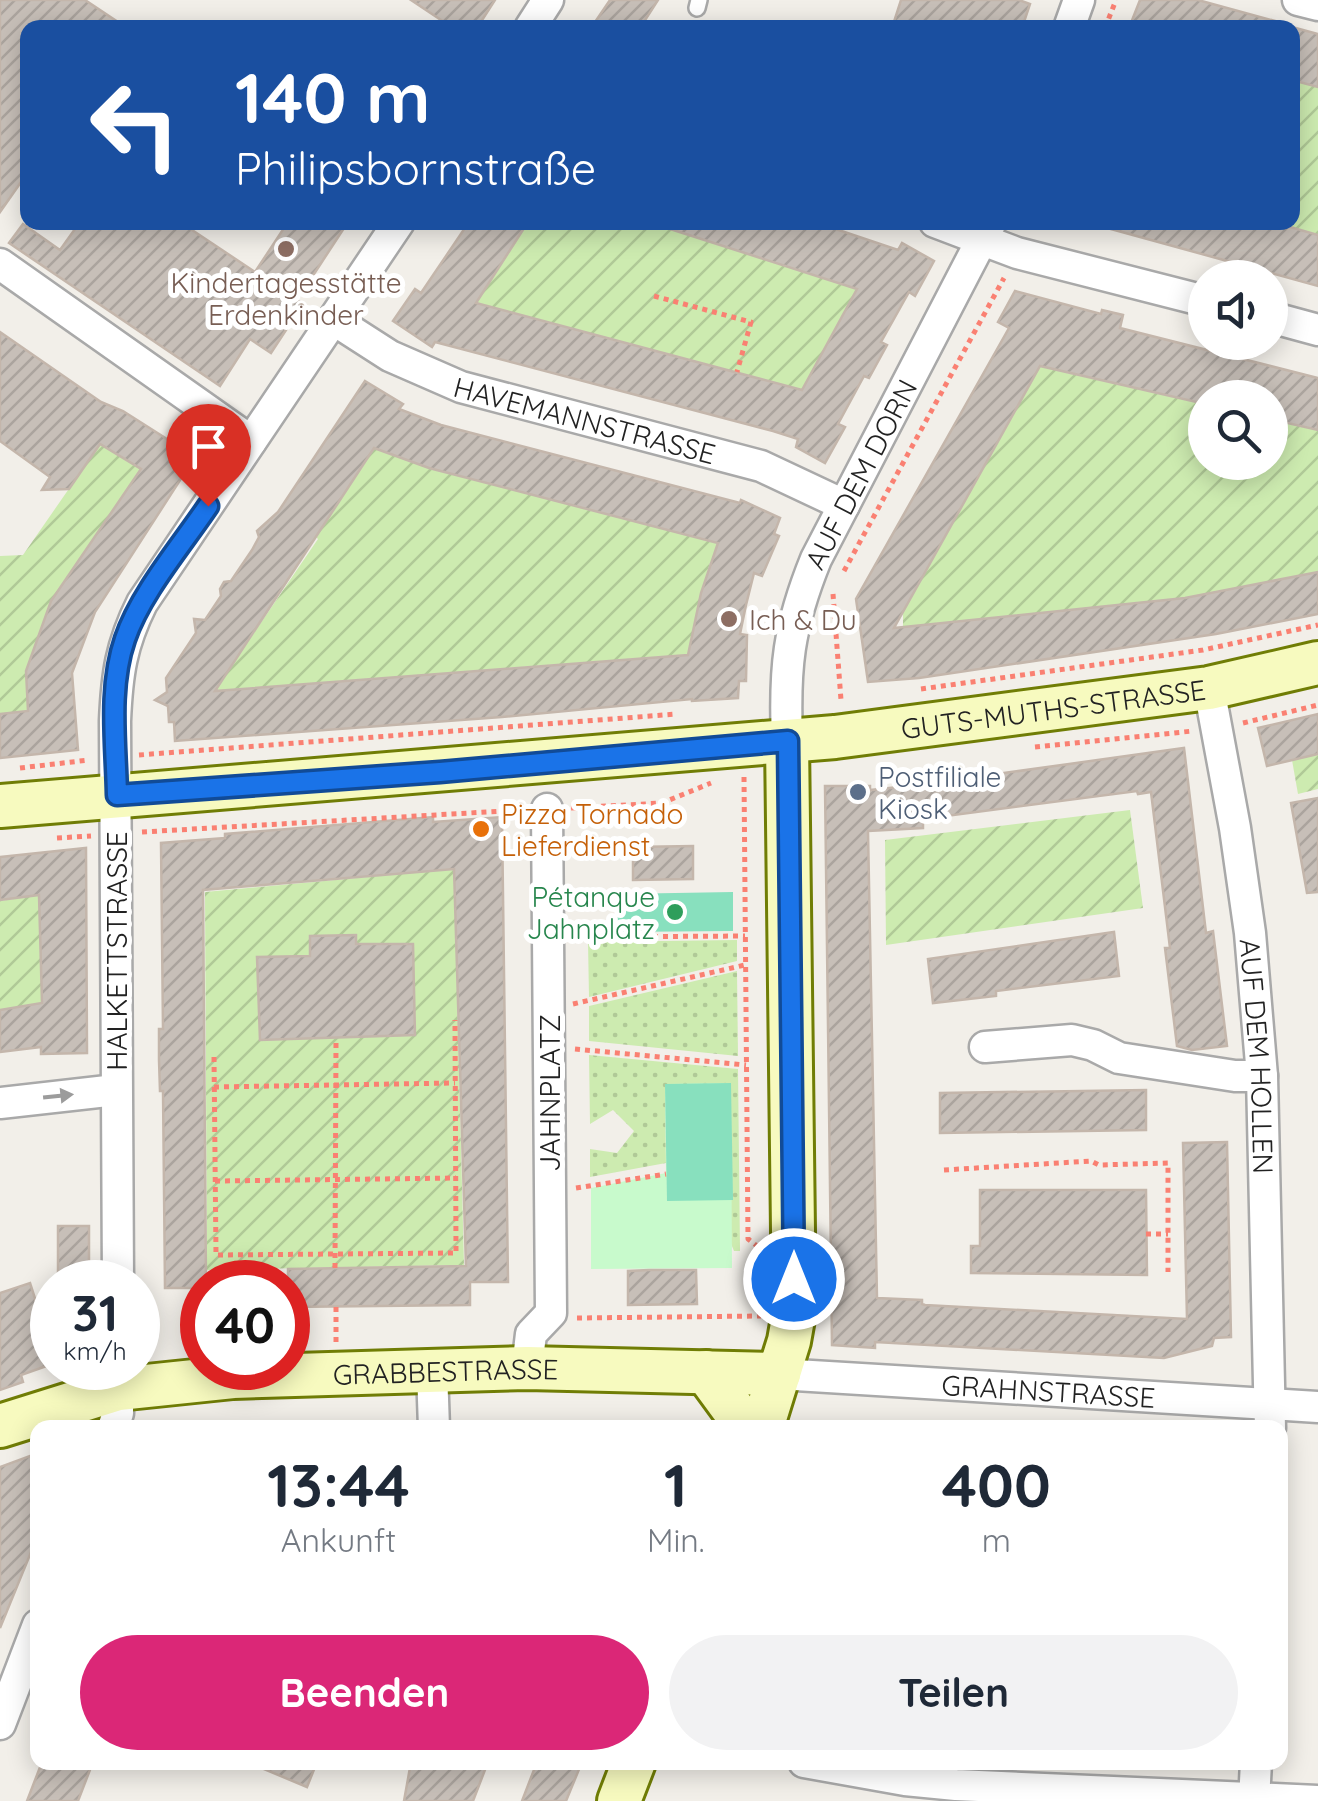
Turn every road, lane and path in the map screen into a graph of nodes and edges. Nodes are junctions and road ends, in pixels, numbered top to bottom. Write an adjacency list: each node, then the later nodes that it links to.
1 (1298, 0): 2 (street)
2 (1318, 5)
3 (394, 230): 9 (street, HALKETTSTRASSE)
4 (988, 231): 5 (street); 14 (street, AUF DEM DORN)
5 (1018, 252): 8 (street); 15 (path)
6 (0, 264): 13 (street)
7 (654, 296): 12 (path)
8 (1188, 297)
9 (334, 320): 13 (street, HALKETTSTRASSE); 14 (street, HAVEMANNSTRASSE)
10 (1288, 322): 11 (street)
11 (1318, 330)
12 (737, 372)
13 (251, 441): 26 (street, HALKETTSTRASSE)
14 (844, 505): 23 (street, AUF DEM DORN)
15 (840, 577)
16 (832, 591): 21 (path)
17 (1318, 625): 20 (path)
18 (1318, 664): 19 (street, GUTS-MUTHS-STRASSE)
19 (1209, 688): 23 (street, GUTS-MUTHS-STRASSE); 40 (street, AUF DEM HOLLEN)
20 (918, 690)
21 (851, 699)
22 (682, 713): 26 (path)
23 (788, 757): 25 (street, GUTS-MUTHS-STRASSE); 25 (path); 64 (street)
24 (19, 768): 26 (path)
25 (736, 769): 26 (street, GUTS-MUTHS-STRASSE); 28 (path); 30 (path)
26 (117, 795): 27 (street, GUTS-MUTHS-STRASSE); 28 (path); 29 (path); 44 (street, HALKETTSTRASSE)
27 (0, 806)
28 (547, 809): 31 (street, JAHNPLATZ)
29 (39, 839)
30 (745, 936): 31 (path); 32 (path)
31 (548, 937): 33 (street, JAHNPLATZ)
32 (745, 964): 33 (path); 39 (path)
33 (548, 1010): 36 (street, JAHNPLATZ)
34 (454, 1020): 41 (path)
35 (336, 1042): 42 (path)
36 (549, 1046): 39 (path); 51 (street, JAHNPLATZ)
37 (985, 1047): 40 (street)
38 (214, 1057): 43 (path)
39 (746, 1065): 54 (path)
40 (1262, 1076): 67 (street, AUF DEM HOLLEN)
41 (455, 1082): 42 (path); 48 (path)
42 (336, 1085): 43 (path); 49 (path)
43 (214, 1087): 50 (path)
44 (116, 1090): 45 (street, one-way to 44); 56 (street, HALKETTSTRASSE)
45 (0, 1103)
46 (944, 1170): 53 (path)
47 (666, 1174): 51 (path)
48 (456, 1178): 49 (path); 55 (path)
49 (336, 1180): 50 (path); 55 (path)
50 (215, 1182): 55 (path)
51 (550, 1188): 59 (street, JAHNPLATZ)
52 (1146, 1234): 53 (path)
53 (1168, 1234): 58 (path)
54 (757, 1246)
55 (335, 1254): 57 (path)
56 (118, 1260)
57 (336, 1268)
58 (1168, 1272)
59 (551, 1312): 60 (path); 61 (street, JAHNPLATZ)
60 (757, 1316)
61 (526, 1368): 62 (street, GRABBESTRASSE); 63 (street, GRABBESTRASSE)
62 (432, 1370): 65 (street, GRABBESTRASSE); 68 (street)
63 (706, 1372): 64 (street, GRABBESTRASSE); 69 (street)
64 (779, 1374): 67 (street, GRAHNSTRASSE); 70 (street)
65 (116, 1395): 71 (street, GRABBESTRASSE)
66 (1318, 1407): 67 (street, GRAHNSTRASSE)
67 (1271, 1416)
68 (434, 1420)
69 (741, 1420)
70 (765, 1420)
71 (0, 1426)
72 (30, 1646): 73 (street)
73 (0, 1724)
74 (631, 1770): 79 (street)
75 (849, 1770): 77 (street)
76 (1256, 1770): 77 (street)
77 (1254, 1800): 78 (street)
78 (1318, 1800)
79 (619, 1801)

